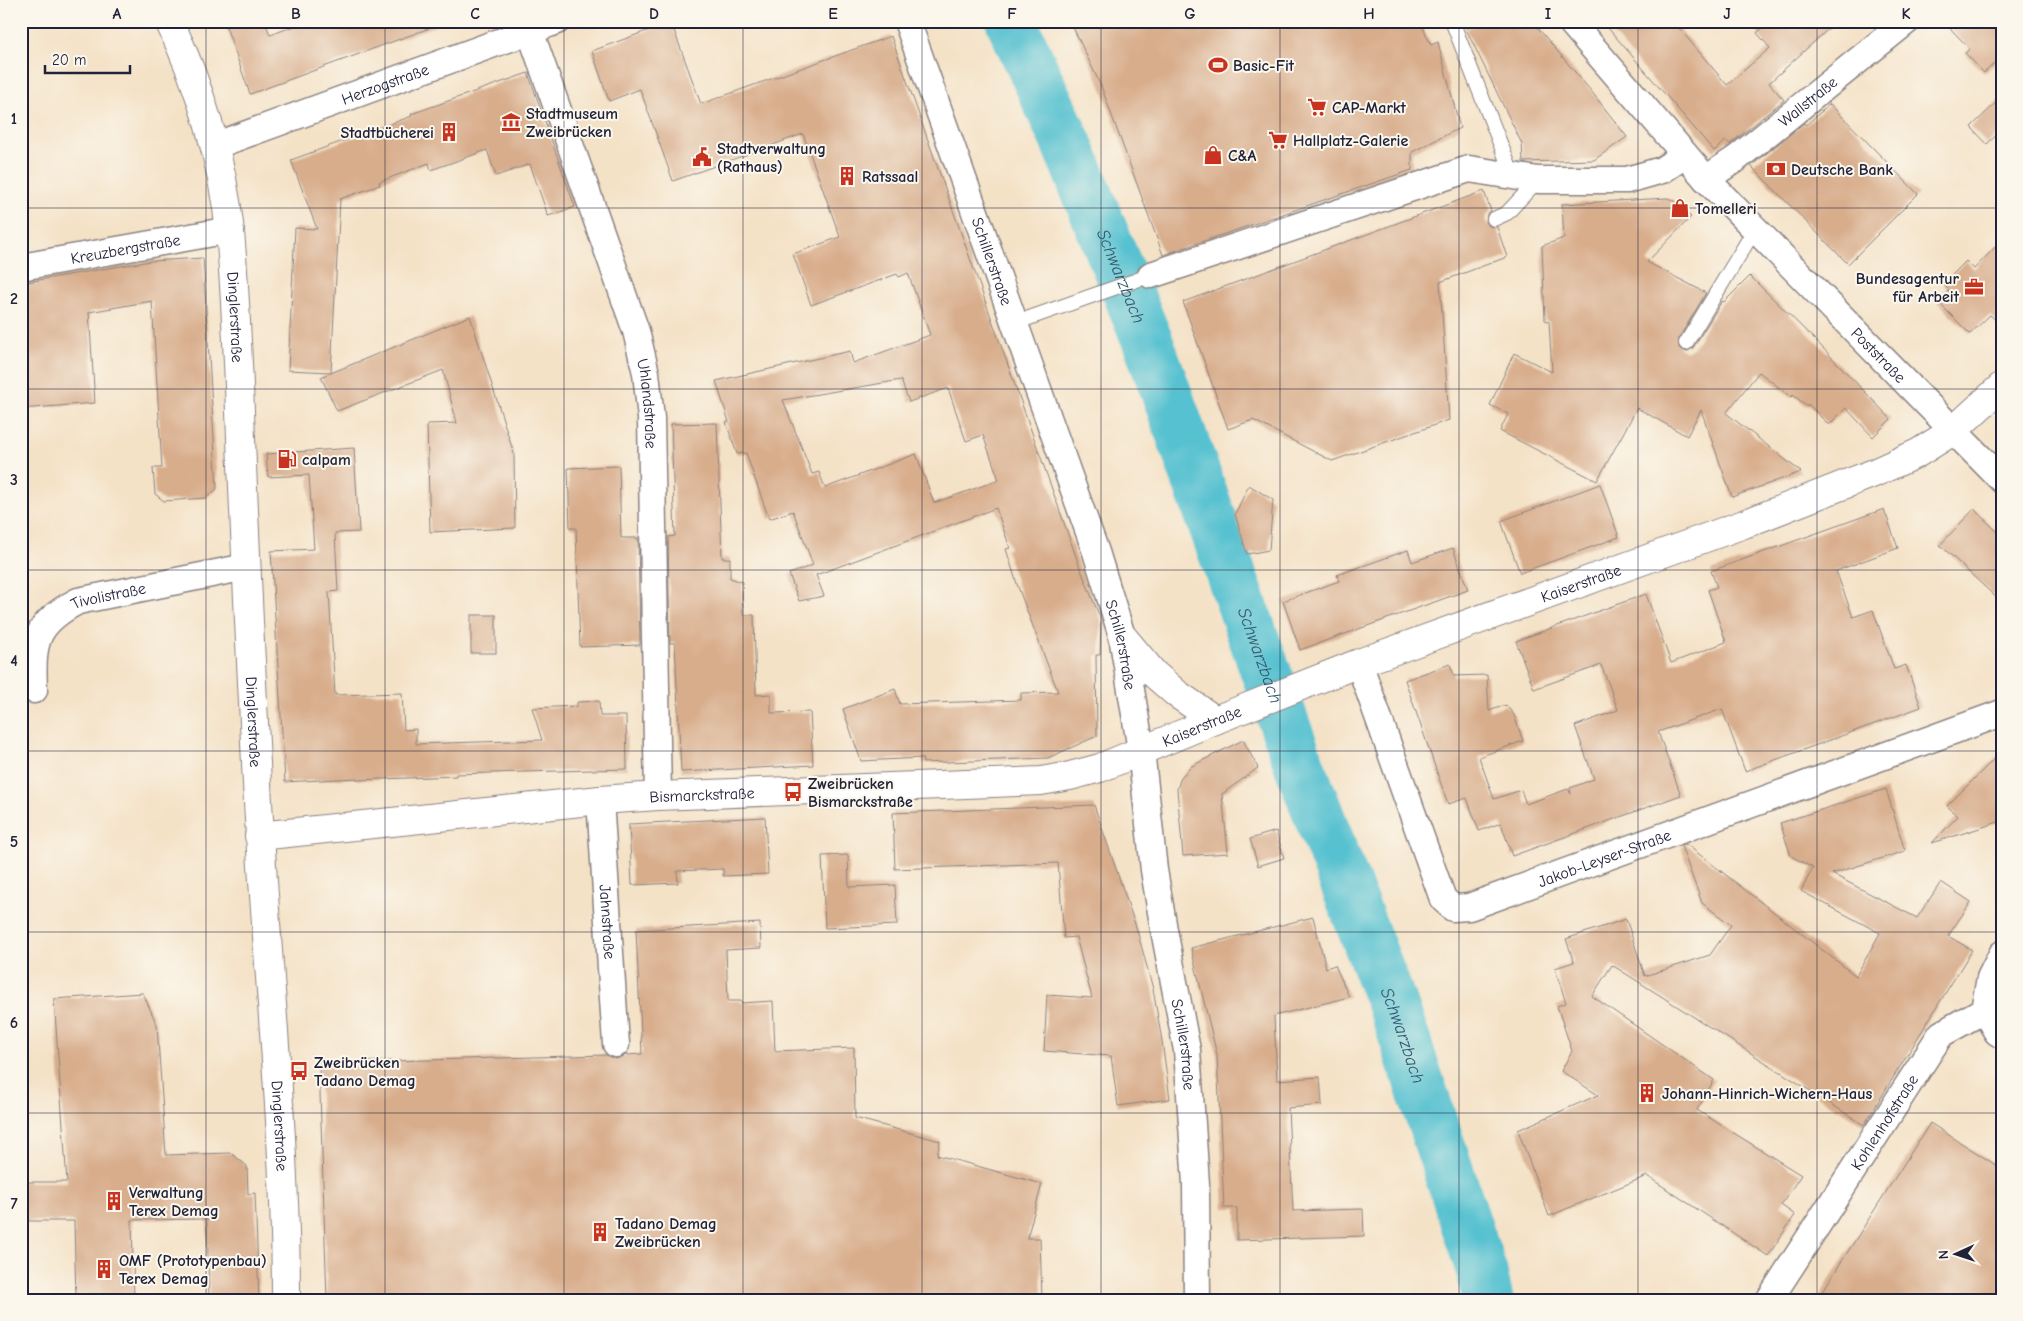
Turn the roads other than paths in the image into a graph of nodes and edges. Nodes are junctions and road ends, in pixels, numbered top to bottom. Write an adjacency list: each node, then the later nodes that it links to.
1 (169, 21): 8 (street, Dinglerstraße)
2 (558, 21): 7 (street, Herzogstraße)
3 (907, 21): 18 (street, Schillerstraße)
4 (1452, 21): 10 (lane)
5 (1570, 21): 9 (street, Poststraße)
6 (1907, 21): 11 (street, Wallstraße)
7 (530, 31): 8 (street, Herzogstraße); 30 (street, Uhlandstraße)
8 (214, 146): 15 (street, Dinglerstraße)
9 (1685, 155): 11 (street, Poststraße); 12 (street)
10 (1513, 176): 12 (street); 17 (street)
11 (1706, 179): 14 (street, Poststraße)
12 (1538, 180): 13 (lane)
13 (1494, 219)
14 (1755, 229): 19 (lane); 21 (street, Poststraße)
15 (230, 230): 16 (street, Kreuzbergstraße); 23 (street, Dinglerstraße)
16 (21, 267)
17 (1152, 275): 18 (lane)
18 (1015, 322): 24 (street, Schillerstraße)
19 (1686, 343)
20 (2002, 386): 21 (street, Kaiserstraße)
21 (1953, 431): 22 (street, Poststraße); 25 (street, Kaiserstraße)
22 (2002, 480)
23 (246, 568): 26 (street, Tivolistraße); 32 (street, Dinglerstraße)
24 (1122, 636): 28 (street); 29 (street, Schillerstraße)
25 (1359, 663): 27 (street, Jakob-Leyser-Straße); 28 (street, Kaiserstraße)
26 (34, 690)
27 (2002, 712)
28 (1219, 718): 29 (street, Kaiserstraße)
29 (1142, 750): 30 (street, Bismarckstraße); 38 (street, Schillerstraße)
30 (658, 796): 31 (street, Bismarckstraße)
31 (600, 800): 32 (street, Bismarckstraße); 36 (street, Jahnstraße)
32 (259, 836): 37 (street, Dinglerstraße)
33 (2002, 954): 34 (street)
34 (1984, 1010): 35 (street); 39 (street, Kohlenhofstraße)
35 (2002, 1035)
36 (616, 1044)
37 (286, 1300)
38 (1197, 1300)
39 (1769, 1300)

